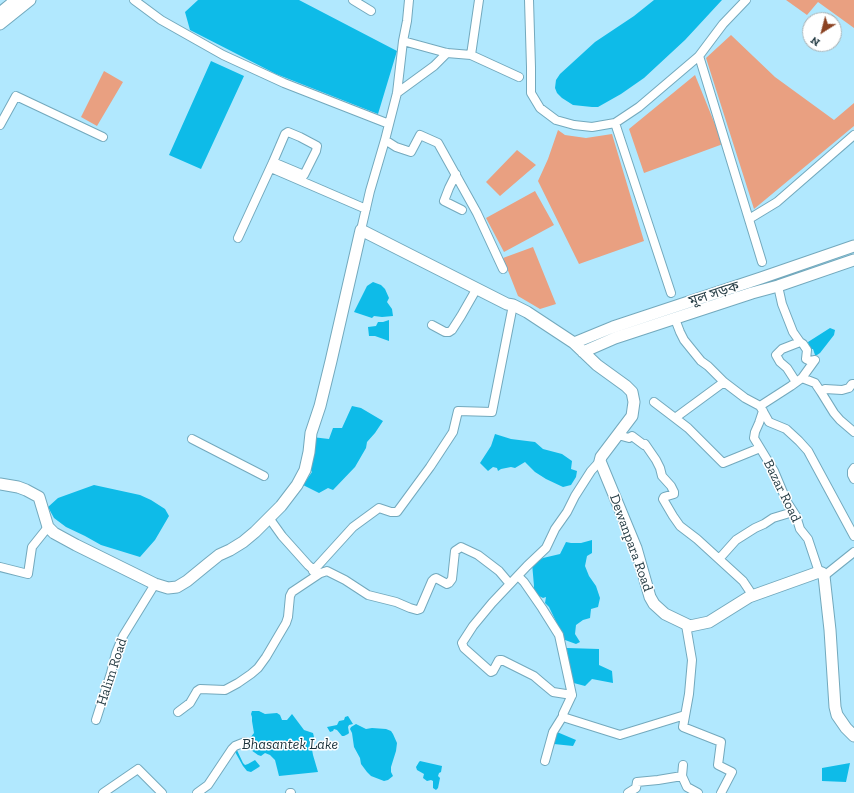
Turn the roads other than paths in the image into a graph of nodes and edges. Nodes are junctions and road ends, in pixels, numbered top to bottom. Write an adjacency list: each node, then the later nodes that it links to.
1 (16, 0): 10 (street)
2 (30, 0): 11 (street)
3 (134, 0): 19 (street)
4 (353, 0): 9 (street)
5 (408, 0): 12 (street)
6 (479, 0): 14 (street)
7 (528, 0): 18 (street)
8 (746, 0): 15 (street)
9 (371, 11)
10 (0, 13)
11 (0, 24)
12 (403, 41): 13 (street); 17 (street)
13 (447, 53): 14 (street); 17 (street)
14 (471, 55): 16 (street)
15 (698, 56): 18 (street); 28 (street)
16 (519, 77)
17 (397, 93): 19 (street)
18 (615, 123): 38 (street)
19 (389, 124): 23 (street)
20 (0, 125): 22 (street)
21 (854, 135): 28 (street)
22 (103, 136)
23 (385, 140): 25 (street); 26 (street)
24 (272, 165): 24 (street); 26 (street); 30 (street)
25 (456, 174): 27 (street); 34 (street)
26 (366, 209): 29 (street)
27 (462, 210)
28 (749, 219): 33 (street)
29 (361, 230): 37 (street); 63 (street)
30 (238, 238)
31 (854, 246): 35 (street, মূল সড়ক)
32 (854, 260): 36 (street, মূল সড়ক)
33 (762, 262)
34 (502, 268)
35 (748, 283): 39 (street); 44 (street, মূল সড়ক)
36 (778, 286): 39 (street, মূল সড়ক); 43 (street)
37 (477, 288): 40 (street); 42 (street)
38 (671, 293)
39 (752, 294): 41 (street, মূল সড়ক)
40 (513, 305): 44 (street); 69 (street)
41 (675, 319): 45 (street, মূল সড়ক); 47 (street)
42 (432, 325)
43 (800, 342): 46 (street); 46 (street)
44 (574, 343): 45 (street)
45 (583, 352): 54 (street)
46 (799, 380): 49 (street); 51 (street)
47 (724, 382): 51 (street); 52 (street)
48 (854, 384): 49 (street)
49 (821, 392): 53 (street)
50 (654, 402): 52 (street)
51 (762, 409): 56 (street, Bazar Road); 65 (street)
52 (675, 418): 56 (street)
53 (854, 432)
54 (618, 435): 57 (street); 67 (street)
55 (192, 439): 59 (street)
56 (760, 448): 62 (street, Bazar Road)
57 (600, 461): 71 (street); 75 (street, Dewanpara Road)
58 (854, 468): 60 (street)
59 (264, 476)
60 (854, 479)
61 (0, 484): 64 (street)
62 (793, 512): 67 (street); 70 (street, Bazar Road)
63 (268, 519): 69 (street); 72 (street)
64 (48, 527): 68 (street); 72 (street)
65 (854, 536)
66 (854, 552): 70 (street)
67 (719, 559): 74 (street)
68 (0, 567)
69 (316, 573): 73 (street); 77 (street)
70 (821, 574): 74 (street, Dewanpara Road); 81 (street)
71 (518, 576): 73 (street); 76 (street)
72 (155, 584): 80 (street, Halim Road)
73 (510, 584): 76 (street)
74 (753, 596): 75 (street, Dewanpara Road)
75 (686, 624): 78 (street)
76 (572, 694): 79 (street)
77 (178, 712)
78 (685, 715): 79 (street); 91 (street)
79 (563, 716): 83 (street)
80 (96, 720)
81 (854, 736)
82 (245, 742): 88 (street)
83 (545, 761)
84 (683, 765): 85 (street)
85 (682, 776): 89 (street); 90 (street)
86 (103, 793): 87 (street)
87 (162, 793)
88 (196, 793)
89 (628, 793)
90 (698, 793)
91 (721, 793)

